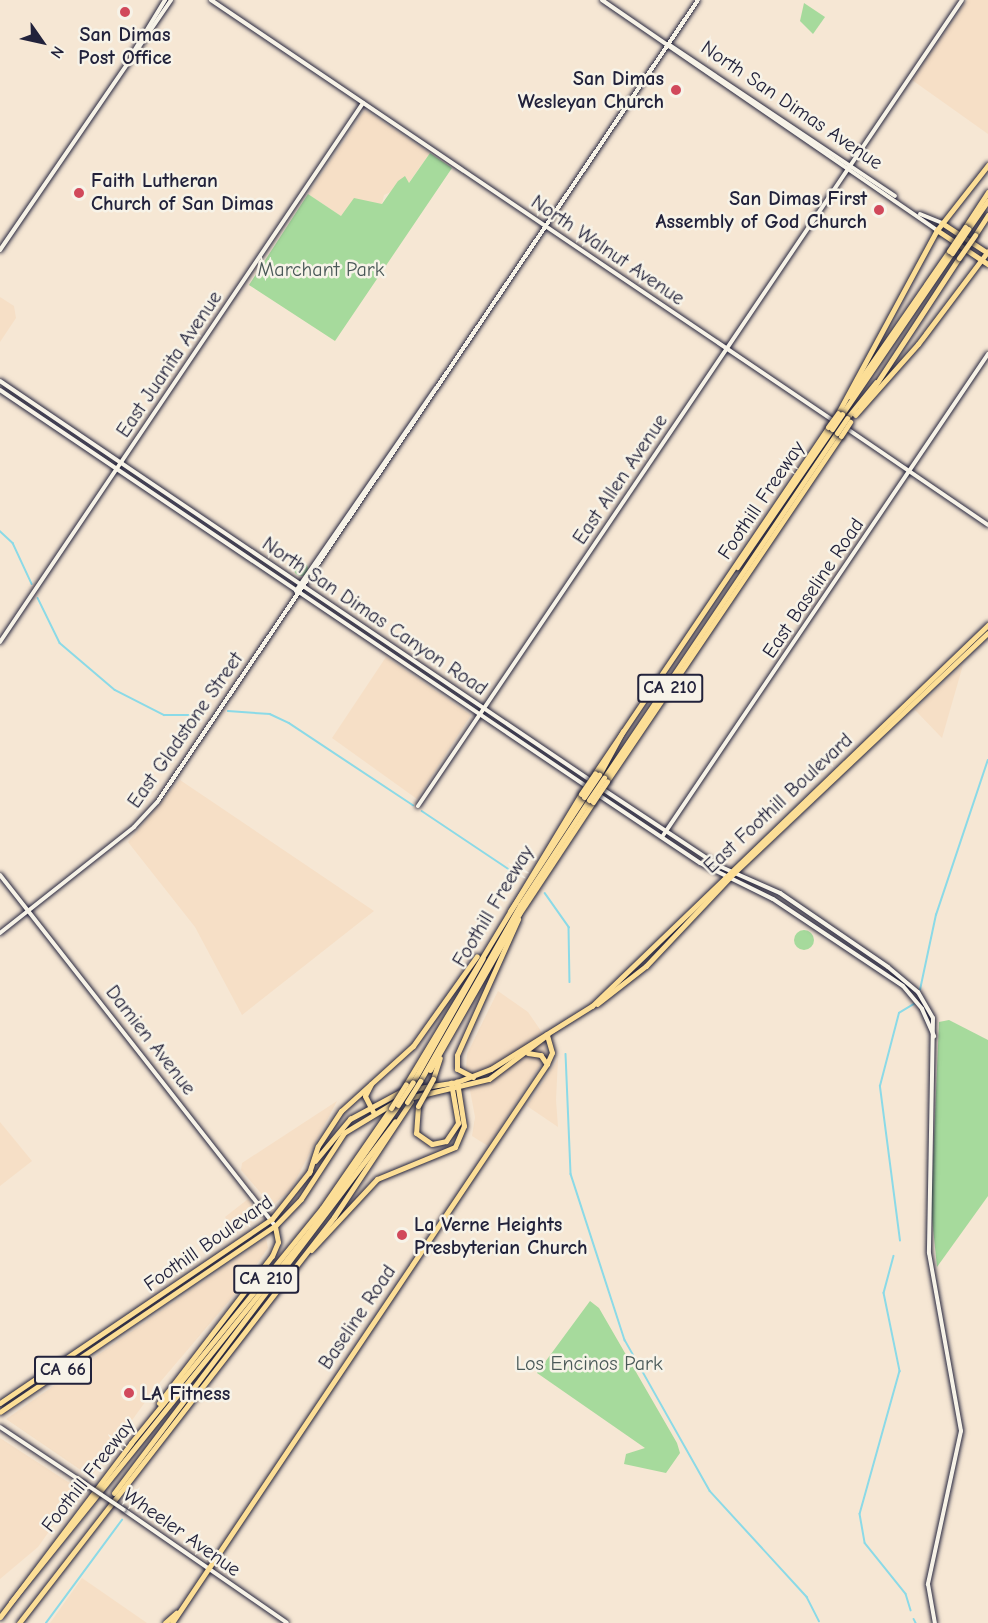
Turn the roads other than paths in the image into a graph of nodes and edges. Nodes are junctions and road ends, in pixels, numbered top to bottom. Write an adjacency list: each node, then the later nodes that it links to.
1 (165, 0): 8 (main road)
2 (171, 0): 8 (main road)
3 (211, 0): 9 (main road, North Walnut Avenue)
4 (602, 0): 7 (main road, North San Dimas Avenue)
5 (698, 0): 7 (main road)
6 (962, 0): 10 (main road, East Allen Avenue)
7 (668, 44): 10 (main road, North San Dimas Avenue); 12 (main road, North San Dimas Avenue); 20 (main road)
8 (130, 57): 23 (main road)
9 (363, 103): 20 (main road, North Walnut Avenue); 36 (main road, East Juanita Avenue)
10 (852, 163): 12 (main road, East Allen Avenue); 14 (main road, North San Dimas Avenue)
11 (988, 165): 19 (highway)
12 (848, 169): 14 (main road, North San Dimas Avenue); 27 (main road, East Allen Avenue)
13 (988, 192): 21 (highway, Foothill Freeway / CA 210)
14 (896, 197): 17 (main road, North San Dimas Avenue)
15 (988, 200): 21 (highway)
16 (988, 205): 18 (highway)
17 (920, 214): 19 (main road, North San Dimas Avenue); 22 (main road, North San Dimas Avenue)
18 (988, 215): 30 (highway, Foothill Freeway / CA 210, bridge)
19 (942, 223): 22 (highway); 24 (main road, North San Dimas Avenue)
20 (545, 226): 27 (main road, North Walnut Avenue); 31 (main road)
21 (967, 228): 34 (highway, Foothill Freeway / CA 210, bridge)
22 (937, 230): 25 (main road, North San Dimas Avenue); 34 (highway)
23 (0, 250)
24 (988, 252): 25 (highway)
25 (982, 260): 26 (main road, North San Dimas Avenue); 33 (highway)
26 (988, 264)
27 (725, 348): 38 (main road, North Walnut Avenue); 46 (main road, East Allen Avenue)
28 (988, 354): 38 (main road, East Baseline Road)
29 (0, 381): 36 (main road, North San Dimas Canyon Road)
30 (878, 381): 33 (highway, Foothill Freeway / CA 210); 34 (highway)
31 (436, 387): 40 (main road); 41 (main road)
32 (0, 390): 37 (main road, North San Dimas Canyon Road)
33 (855, 415): 34 (highway, Foothill Freeway / CA 210)
34 (844, 417): 35 (highway, Foothill Freeway / CA 210, bridge); 35 (highway, Foothill Freeway / CA 210, bridge)
35 (834, 432): 48 (highway, Foothill Freeway / CA 210); 48 (highway, Foothill Freeway / CA 210)
36 (121, 463): 37 (main road, East Juanita Avenue); 40 (main road, North San Dimas Canyon Road)
37 (117, 470): 42 (main road, North San Dimas Canyon Road); 45 (main road, East Juanita Avenue)
38 (909, 471): 39 (main road, North Walnut Avenue); 51 (main road, East Baseline Road)
39 (988, 525)
40 (300, 584): 41 (main road, North San Dimas Canyon Road); 42 (main road)
41 (305, 587): 42 (main road); 46 (main road, North San Dimas Canyon Road)
42 (299, 592): 47 (main road, North San Dimas Canyon Road); 60 (main road, East Gladstone Street)
43 (988, 625): 55 (main road, East Foothill Boulevard)
44 (988, 633): 56 (main road, East Foothill Boulevard)
45 (0, 642)
46 (484, 709): 47 (main road, East Allen Avenue); 51 (main road, North San Dimas Canyon Road)
47 (480, 714): 50 (main road, East Allen Avenue); 52 (main road, North San Dimas Canyon Road)
48 (601, 777): 49 (highway, Foothill Freeway / CA 210, bridge); 49 (highway, Foothill Freeway / CA 210, bridge)
49 (587, 798): 53 (highway, Foothill Freeway / CA 210); 54 (highway, Foothill Freeway / CA 210)
50 (418, 806)
51 (666, 832): 52 (main road, East Baseline Road); 55 (main road, North San Dimas Canyon Road)
52 (662, 837): 58 (main road, North San Dimas Canyon Road)
53 (546, 868): 61 (highway, Foothill Freeway / CA 210); 71 (highway)
54 (534, 869): 63 (highway, Foothill Freeway / CA 210); 88 (highway, bridge)
55 (728, 871): 56 (main road, North San Dimas Canyon Road); 58 (main road, East Foothill Boulevard)
56 (734, 873): 59 (main road, East Foothill Boulevard); 65 (main road, North San Dimas Canyon Road)
57 (0, 874): 60 (main road, Damien Avenue)
58 (724, 876): 59 (main road, North San Dimas Canyon Road); 64 (main road, East Foothill Boulevard)
59 (729, 878): 64 (main road, East Foothill Boulevard); 65 (main road, North San Dimas Canyon Road)
60 (29, 911): 62 (main road, East Gladstone Street); 79 (main road, Damien Avenue)
61 (519, 915): 67 (highway, Foothill Freeway / CA 210); 70 (highway)
62 (0, 933)
63 (483, 951): 72 (highway); 85 (highway, Foothill Freeway / CA 210, bridge)
64 (592, 1006): 66 (main road, East Foothill Boulevard)
65 (931, 1019): 95 (main road)
66 (547, 1035): 68 (main road, Foothill Boulevard); 69 (main road); 70 (main road, Foothill Boulevard)
67 (443, 1049): 71 (highway, Foothill Freeway / CA 210); 74 (highway, bridge)
68 (528, 1053): 69 (main road); 74 (main road, Foothill Boulevard)
69 (547, 1064): 87 (main road, Baseline Road)
70 (473, 1077): 73 (main road, Foothill Boulevard)
71 (422, 1080): 75 (highway, Foothill Freeway / CA 210, bridge)
72 (374, 1081): 76 (highway); 78 (highway)
73 (454, 1083): 74 (highway); 76 (main road, Foothill Boulevard / CA 66)
74 (455, 1090): 77 (main road, Foothill Boulevard / CA 66); 81 (highway)
75 (409, 1101): 81 (highway, Foothill Freeway / CA 210); 86 (highway)
76 (369, 1106): 77 (highway); 78 (main road, Foothill Boulevard / CA 66)
77 (373, 1112): 80 (main road, Foothill Boulevard / CA 66)
78 (309, 1173): 79 (main road, Foothill Boulevard / CA 66)
79 (272, 1219): 80 (main road, Damien Avenue); 82 (main road, Foothill Boulevard / CA 66)
80 (275, 1226): 83 (main road, Foothill Boulevard / CA 66); 85 (highway)
81 (305, 1255): 86 (highway, Foothill Freeway / CA 210)
82 (0, 1403)
83 (0, 1412)
84 (0, 1427): 87 (main road, Wheeler Avenue, bridge)
85 (131, 1443): 88 (highway, Foothill Freeway / CA 210)
86 (114, 1495): 91 (highway, Foothill Freeway / CA 210)
87 (207, 1567): 89 (main road, Baseline Road); 94 (main road, Wheeler Avenue)
88 (10, 1603): 90 (highway, Foothill Freeway / CA 210)
89 (176, 1613): 92 (main road, Baseline Road); 93 (main road, Baseline Road)
90 (0, 1617)
91 (19, 1623)
92 (165, 1623)
93 (172, 1623)
94 (287, 1623)
95 (935, 1623)

